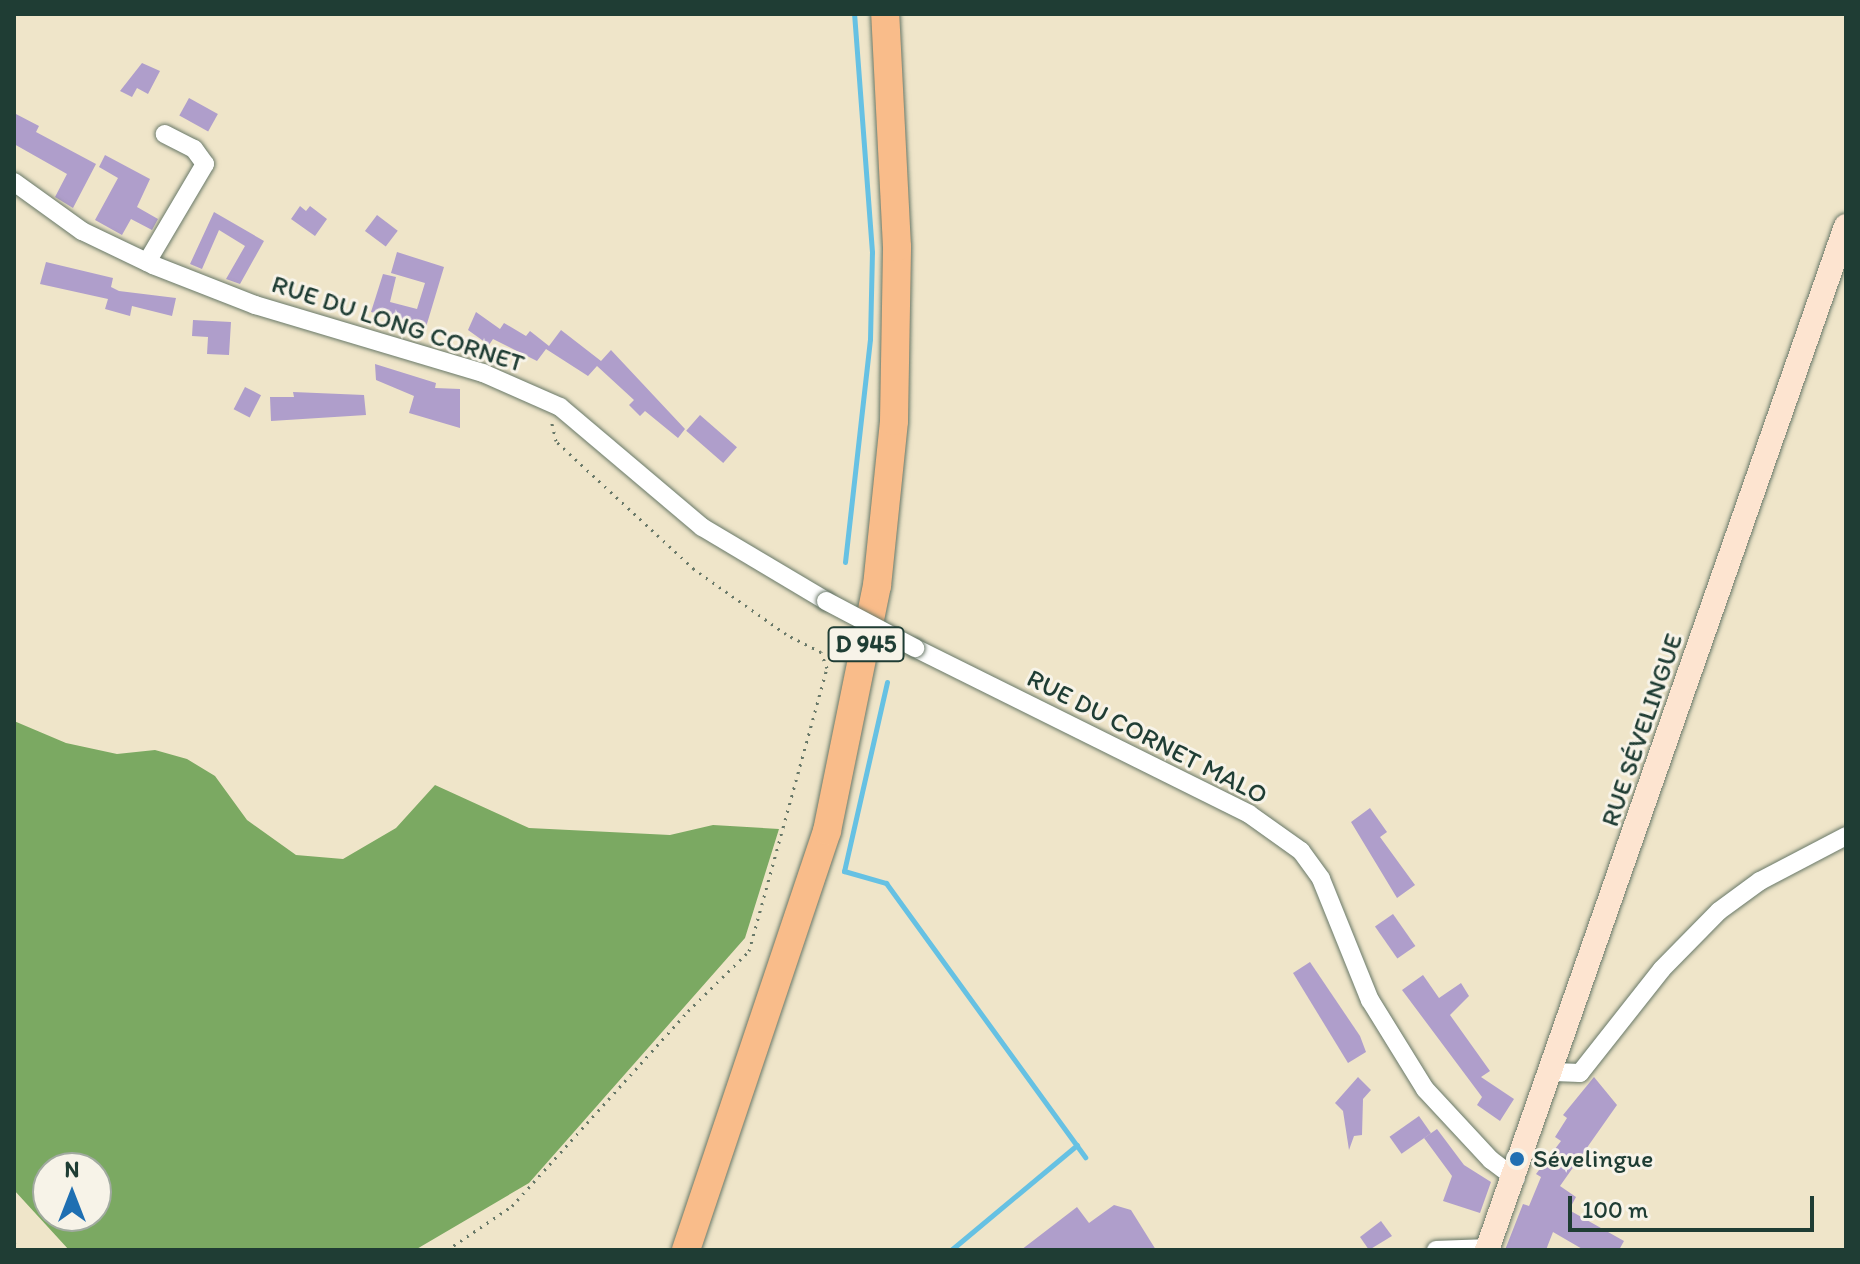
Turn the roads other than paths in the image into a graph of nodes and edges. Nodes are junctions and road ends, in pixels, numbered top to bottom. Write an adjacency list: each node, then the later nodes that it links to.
1 (885, 14): 11 (main road, D 945)
2 (165, 134): 5 (street)
3 (14, 182): 5 (street, RUE DU LONG CORNET)
4 (1846, 226): 8 (main road, RUE SÉVELINGUE)
5 (147, 262): 6 (street, RUE DU LONG CORNET)
6 (826, 601): 9 (street, RUE DU CORNET MALO, bridge)
7 (1846, 836): 8 (street)
8 (1554, 1072): 9 (main road, RUE SÉVELINGUE)
9 (1516, 1179): 10 (main road, RUE SÉVELINGUE)
10 (1488, 1249): 12 (street)
11 (686, 1250)
12 (1436, 1250)

